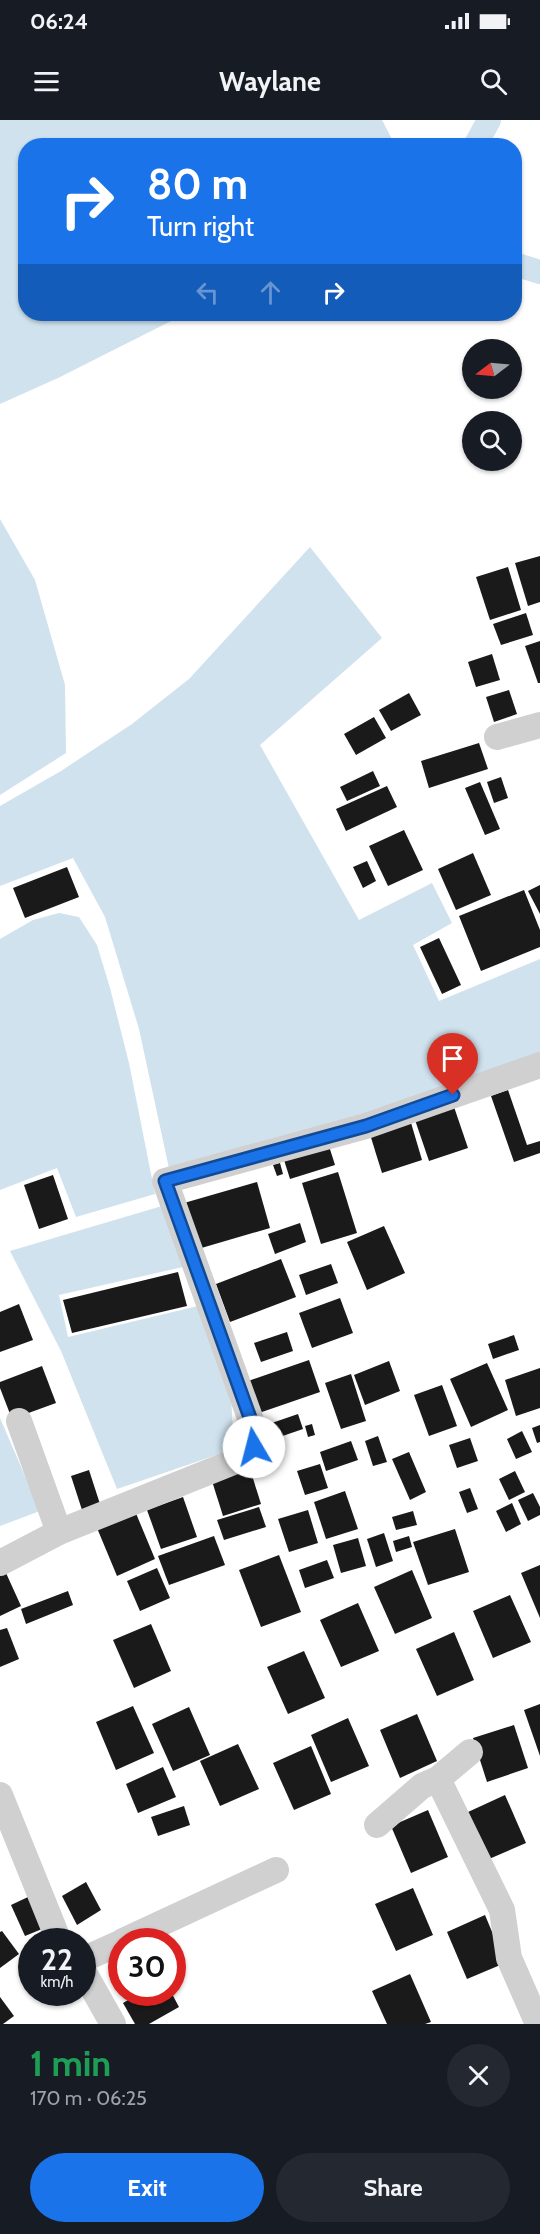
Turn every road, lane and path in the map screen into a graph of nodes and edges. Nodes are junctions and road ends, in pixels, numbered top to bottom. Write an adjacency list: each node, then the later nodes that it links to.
1 (540, 725): 2 (street)
2 (497, 737)
3 (540, 1065): 5 (street)
4 (19, 1421): 5 (street)
5 (59, 1532): 6 (street)
6 (0, 1563)
7 (470, 1752): 8 (street)
8 (438, 1779): 10 (street); 16 (street)
9 (0, 1795): 12 (street)
10 (377, 1825)
11 (276, 1870): 13 (street)
12 (54, 1928)
13 (150, 1928)
14 (96, 1994): 15 (street)
15 (113, 2024)
16 (538, 2024)

